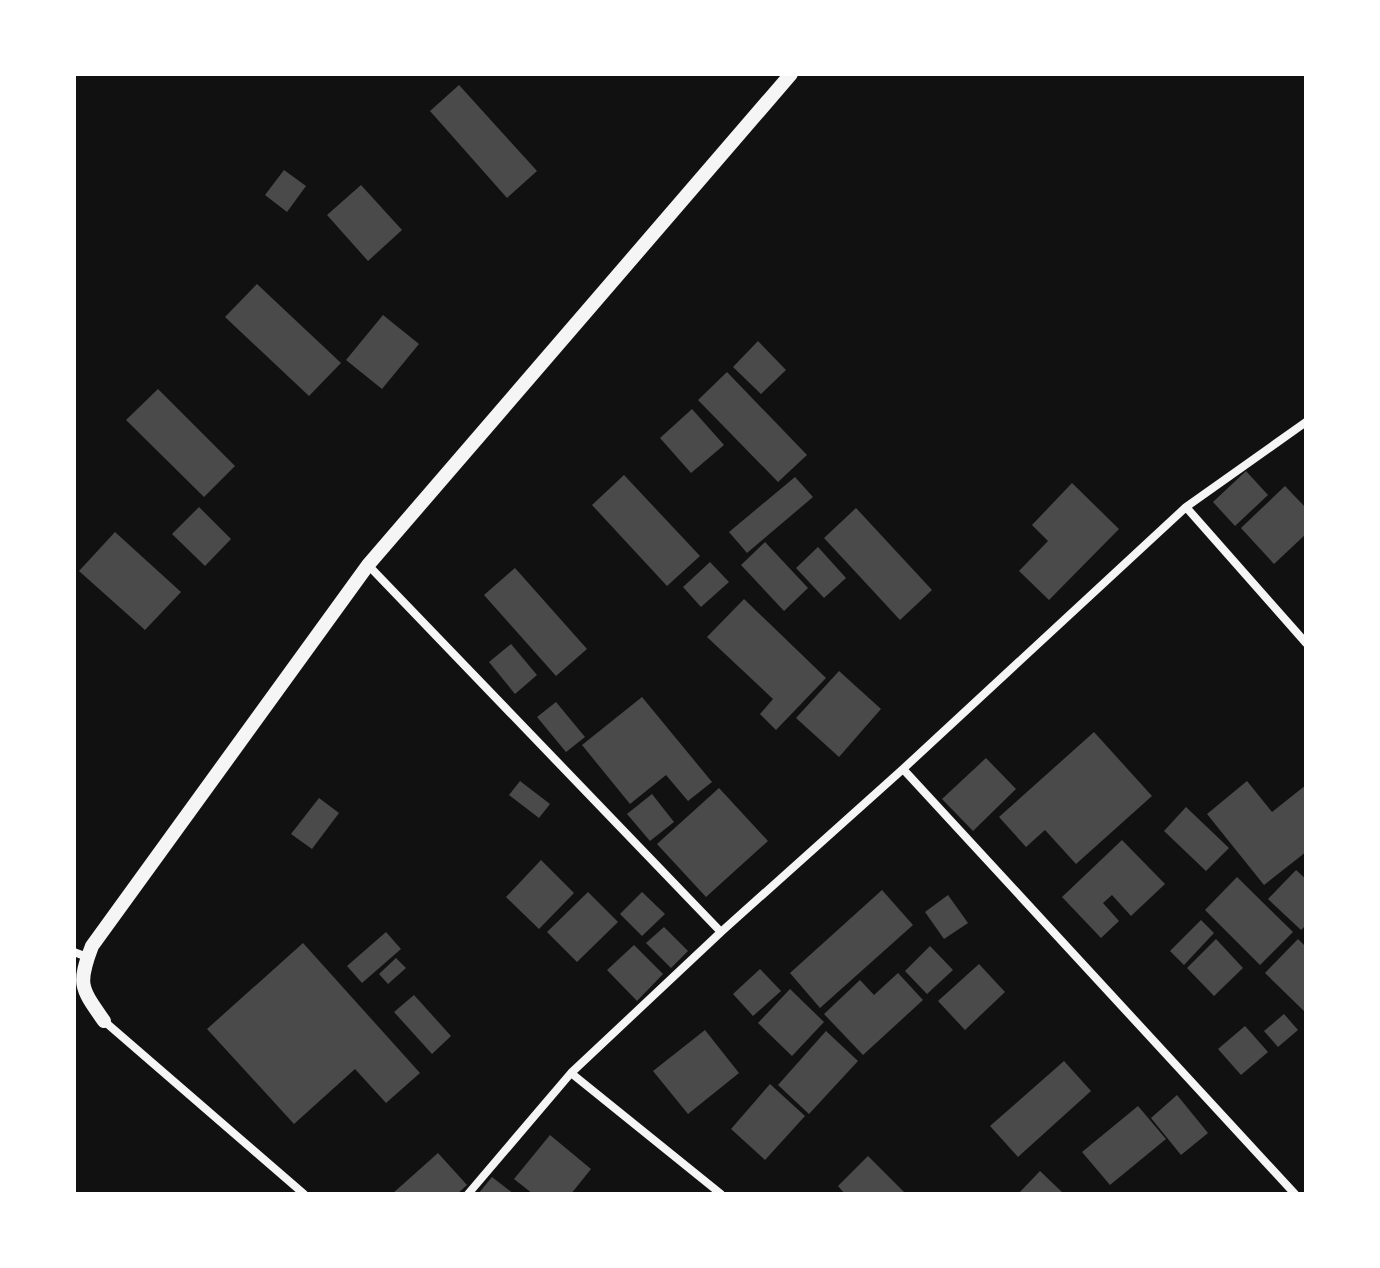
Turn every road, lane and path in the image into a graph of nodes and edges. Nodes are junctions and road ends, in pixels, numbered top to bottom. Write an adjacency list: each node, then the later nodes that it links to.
1 (791, 74): 4 (street)
2 (1306, 422): 3 (street)
3 (1186, 507): 5 (street); 6 (street)
4 (368, 565): 7 (street); 8 (street)
5 (1306, 643)
6 (903, 769): 7 (street); 14 (street)
7 (721, 932): 10 (street)
8 (80, 963): 9 (street)
9 (104, 1021): 11 (street)
10 (571, 1073): 12 (street); 13 (street)
11 (304, 1194)
12 (468, 1194)
13 (721, 1194)
14 (1295, 1194)

